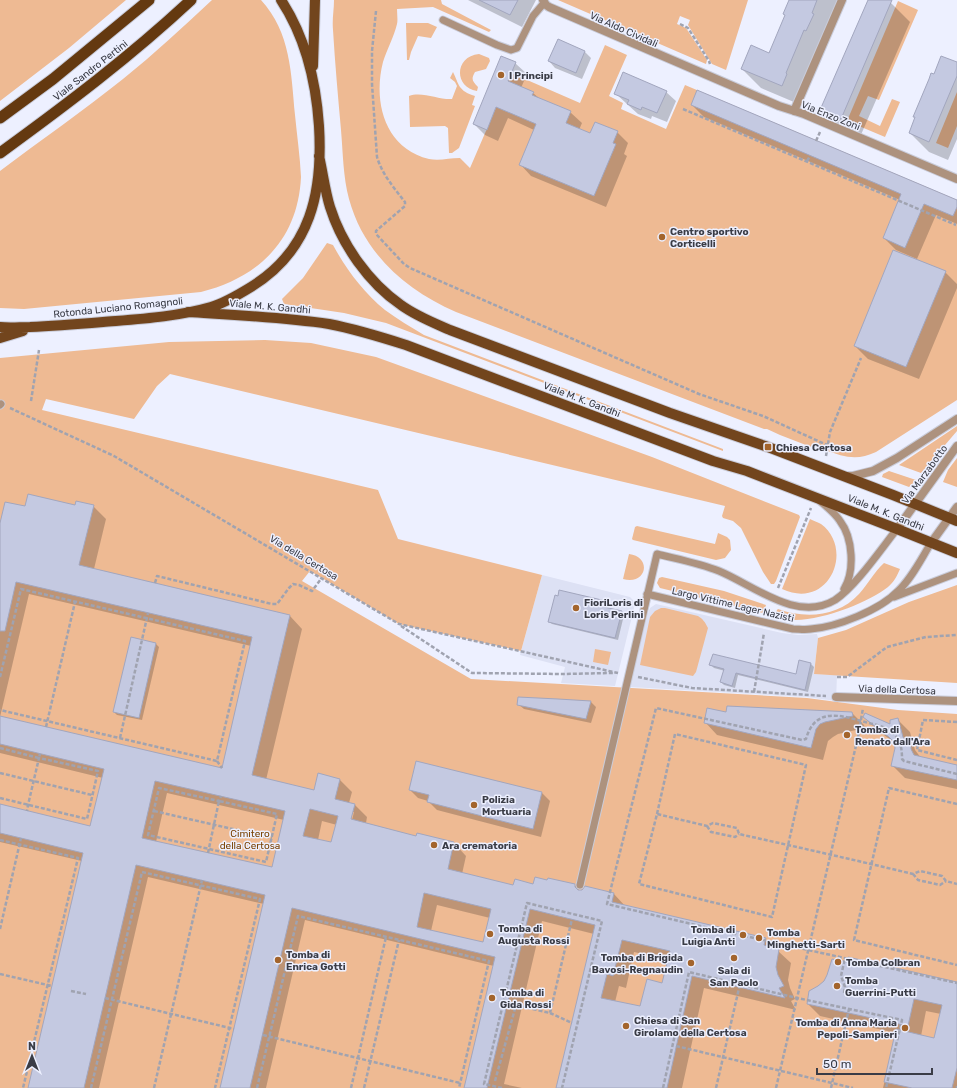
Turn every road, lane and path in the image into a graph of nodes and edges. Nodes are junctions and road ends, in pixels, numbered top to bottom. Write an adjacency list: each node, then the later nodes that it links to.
1 (149, 0): 15 (highway, Viale Sandro Pertini)
2 (190, 0): 18 (highway, Viale Sandro Pertini)
3 (281, 0): 12 (main road, Rotonda Luciano Romagnoli)
4 (315, 0): 12 (main road)
5 (842, 0): 14 (street)
6 (544, 1): 8 (lane, Via Aldo Cividali); 11 (street, Via Aldo Cividali)
7 (376, 11): 33 (path)
8 (443, 20)
9 (680, 24): 10 (path)
10 (710, 66)
11 (698, 72): 14 (street, Via Enzo Zoni)
12 (313, 78): 19 (main road, Rotonda Luciano Romagnoli)
13 (683, 109): 21 (path)
14 (794, 111): 22 (street, Via Enzo Zoni)
15 (0, 118)
16 (820, 130): 17 (path)
17 (816, 141)
18 (0, 153)
19 (319, 156): 24 (main road, Rotonda Luciano Romagnoli); 36 (main road, Viale M. K. Gandhi)
20 (810, 156): 21 (path)
21 (807, 162): 23 (path)
22 (957, 178)
23 (956, 225)
24 (188, 312): 25 (main road, Rotonda Luciano Romagnoli); 37 (main road, Viale M. K. Gandhi)
25 (39, 326): 26 (main road, Rotonda Luciano Romagnoli); 27 (main road)
26 (0, 327)
27 (0, 338)
28 (39, 350): 30 (path)
29 (861, 358): 33 (path)
30 (31, 402)
31 (0, 404): 46 (path, Via della Certosa)
32 (957, 419): 36 (street)
33 (827, 446): 35 (path)
34 (957, 446): 38 (street, Via Marzabotto)
35 (825, 456)
36 (844, 476): 38 (main road, Viale M. K. Gandhi)
37 (816, 497): 42 (main road, Viale M. K. Gandhi); 50 (lane)
38 (915, 504): 41 (main road, Viale M. K. Gandhi); 42 (street, Via Marzabotto)
39 (957, 507): 41 (street)
40 (809, 515): 48 (path)
41 (953, 519): 43 (street, Largo Vittime Lager Nazisti)
42 (897, 529): 43 (main road, Viale M. K. Gandhi); 50 (lane)
43 (931, 543): 44 (main road, Viale M. K. Gandhi); 51 (lane, Largo Vittime Lager Nazisti)
44 (957, 553)
45 (957, 573): 51 (lane)
46 (321, 578): 47 (path); 55 (path, Via della Certosa)
47 (155, 583)
48 (778, 588)
49 (647, 594): 50 (lane); 51 (lane, Largo Vittime Lager Nazisti); 58 (lane)
50 (840, 596)
51 (890, 598)
52 (75, 602): 54 (path); 60 (path); 66 (path)
53 (148, 613): 54 (path)
54 (146, 618): 70 (path); 75 (path)
55 (398, 624): 55 (path, Via della Certosa)
56 (765, 629): 61 (path)
57 (957, 635): 59 (path)
58 (631, 676): 61 (path); 105 (lane)
59 (837, 676)
60 (0, 677)
61 (754, 692): 62 (path)
62 (836, 697): 63 (street, Via della Certosa)
63 (957, 701)
64 (864, 703): 67 (path)
65 (0, 710): 66 (path)
66 (47, 721): 69 (path); 70 (path)
67 (861, 721): 78 (path); 99 (path); 111 (path)
68 (957, 722): 74 (path)
69 (46, 727)
70 (120, 738): 75 (path)
71 (0, 748): 73 (path)
72 (40, 754): 73 (path)
73 (39, 758): 79 (path); 80 (path)
74 (957, 760)
75 (217, 761): 76 (path)
76 (222, 768)
77 (0, 773): 79 (path)
78 (957, 774)
79 (34, 781): 80 (path); 85 (path)
80 (92, 795): 85 (path)
81 (220, 796): 83 (path)
82 (0, 798): 85 (path)
83 (219, 801): 87 (path); 89 (path); 93 (path)
84 (957, 804): 100 (path)
85 (28, 805): 86 (path)
86 (27, 811)
87 (154, 811): 89 (path); 97 (path)
88 (657, 814): 90 (path); 96 (path); 96 (path)
89 (214, 824): 93 (path); 97 (path)
90 (707, 826): 91 (path); 91 (path)
91 (739, 834): 96 (path)
92 (21, 838): 95 (path)
93 (272, 838): 97 (path)
94 (0, 840): 95 (path)
95 (20, 845): 108 (path); 117 (path)
96 (788, 845): 99 (path)
97 (209, 848): 98 (path)
98 (208, 853)
99 (830, 854): 100 (path); 111 (path)
100 (872, 864): 101 (path); 113 (path)
101 (913, 874): 103 (path); 103 (path)
102 (202, 880): 106 (path)
103 (946, 881): 104 (path)
104 (957, 884)
105 (580, 885)
106 (201, 886): 126 (path); 131 (path); 133 (path)
107 (572, 919): 130 (path)
108 (0, 929)
109 (386, 936): 110 (path); 136 (path); 139 (path)
110 (399, 940): 122 (path); 140 (path)
111 (808, 950): 112 (path); 125 (path)
112 (845, 958): 115 (path); 120 (path)
113 (957, 965)
114 (0, 974): 117 (path)
115 (957, 983)
116 (740, 984): 125 (path); 138 (path); 155 (path)
117 (47, 985): 118 (path); 145 (path)
118 (52, 986)
119 (71, 991): 121 (path)
120 (844, 993)
121 (86, 994)
122 (481, 997): 124 (path); 143 (path)
123 (105, 998): 126 (path)
124 (486, 998)
125 (797, 998): 129 (path); 141 (path)
126 (112, 1000): 131 (path); 146 (path)
127 (508, 1003): 128 (path)
128 (516, 1005): 130 (path); 142 (path)
129 (849, 1009): 144 (path); 160 (path)
130 (550, 1013): 132 (path)
131 (172, 1014): 133 (path); 147 (path)
132 (572, 1023)
133 (229, 1028): 134 (path); 148 (path)
134 (234, 1029)
135 (263, 1035): 136 (path)
136 (269, 1037): 139 (path); 149 (path)
137 (676, 1046): 138 (path)
138 (723, 1057): 141 (path); 156 (path)
139 (358, 1058): 140 (path); 150 (path)
140 (370, 1061): 143 (path); 151 (path)
141 (780, 1071): 144 (path); 157 (path)
142 (495, 1080)
143 (460, 1083): 152 (path)
144 (833, 1083): 158 (path); 159 (path)
145 (23, 1088)
146 (91, 1088)
147 (154, 1088)
148 (215, 1088)
149 (257, 1088)
150 (351, 1088)
151 (364, 1088)
152 (459, 1088)
153 (502, 1088): 154 (path)
154 (562, 1088)
155 (663, 1088)
156 (716, 1088)
157 (776, 1088)
158 (831, 1088)
159 (853, 1088)
160 (886, 1088)

